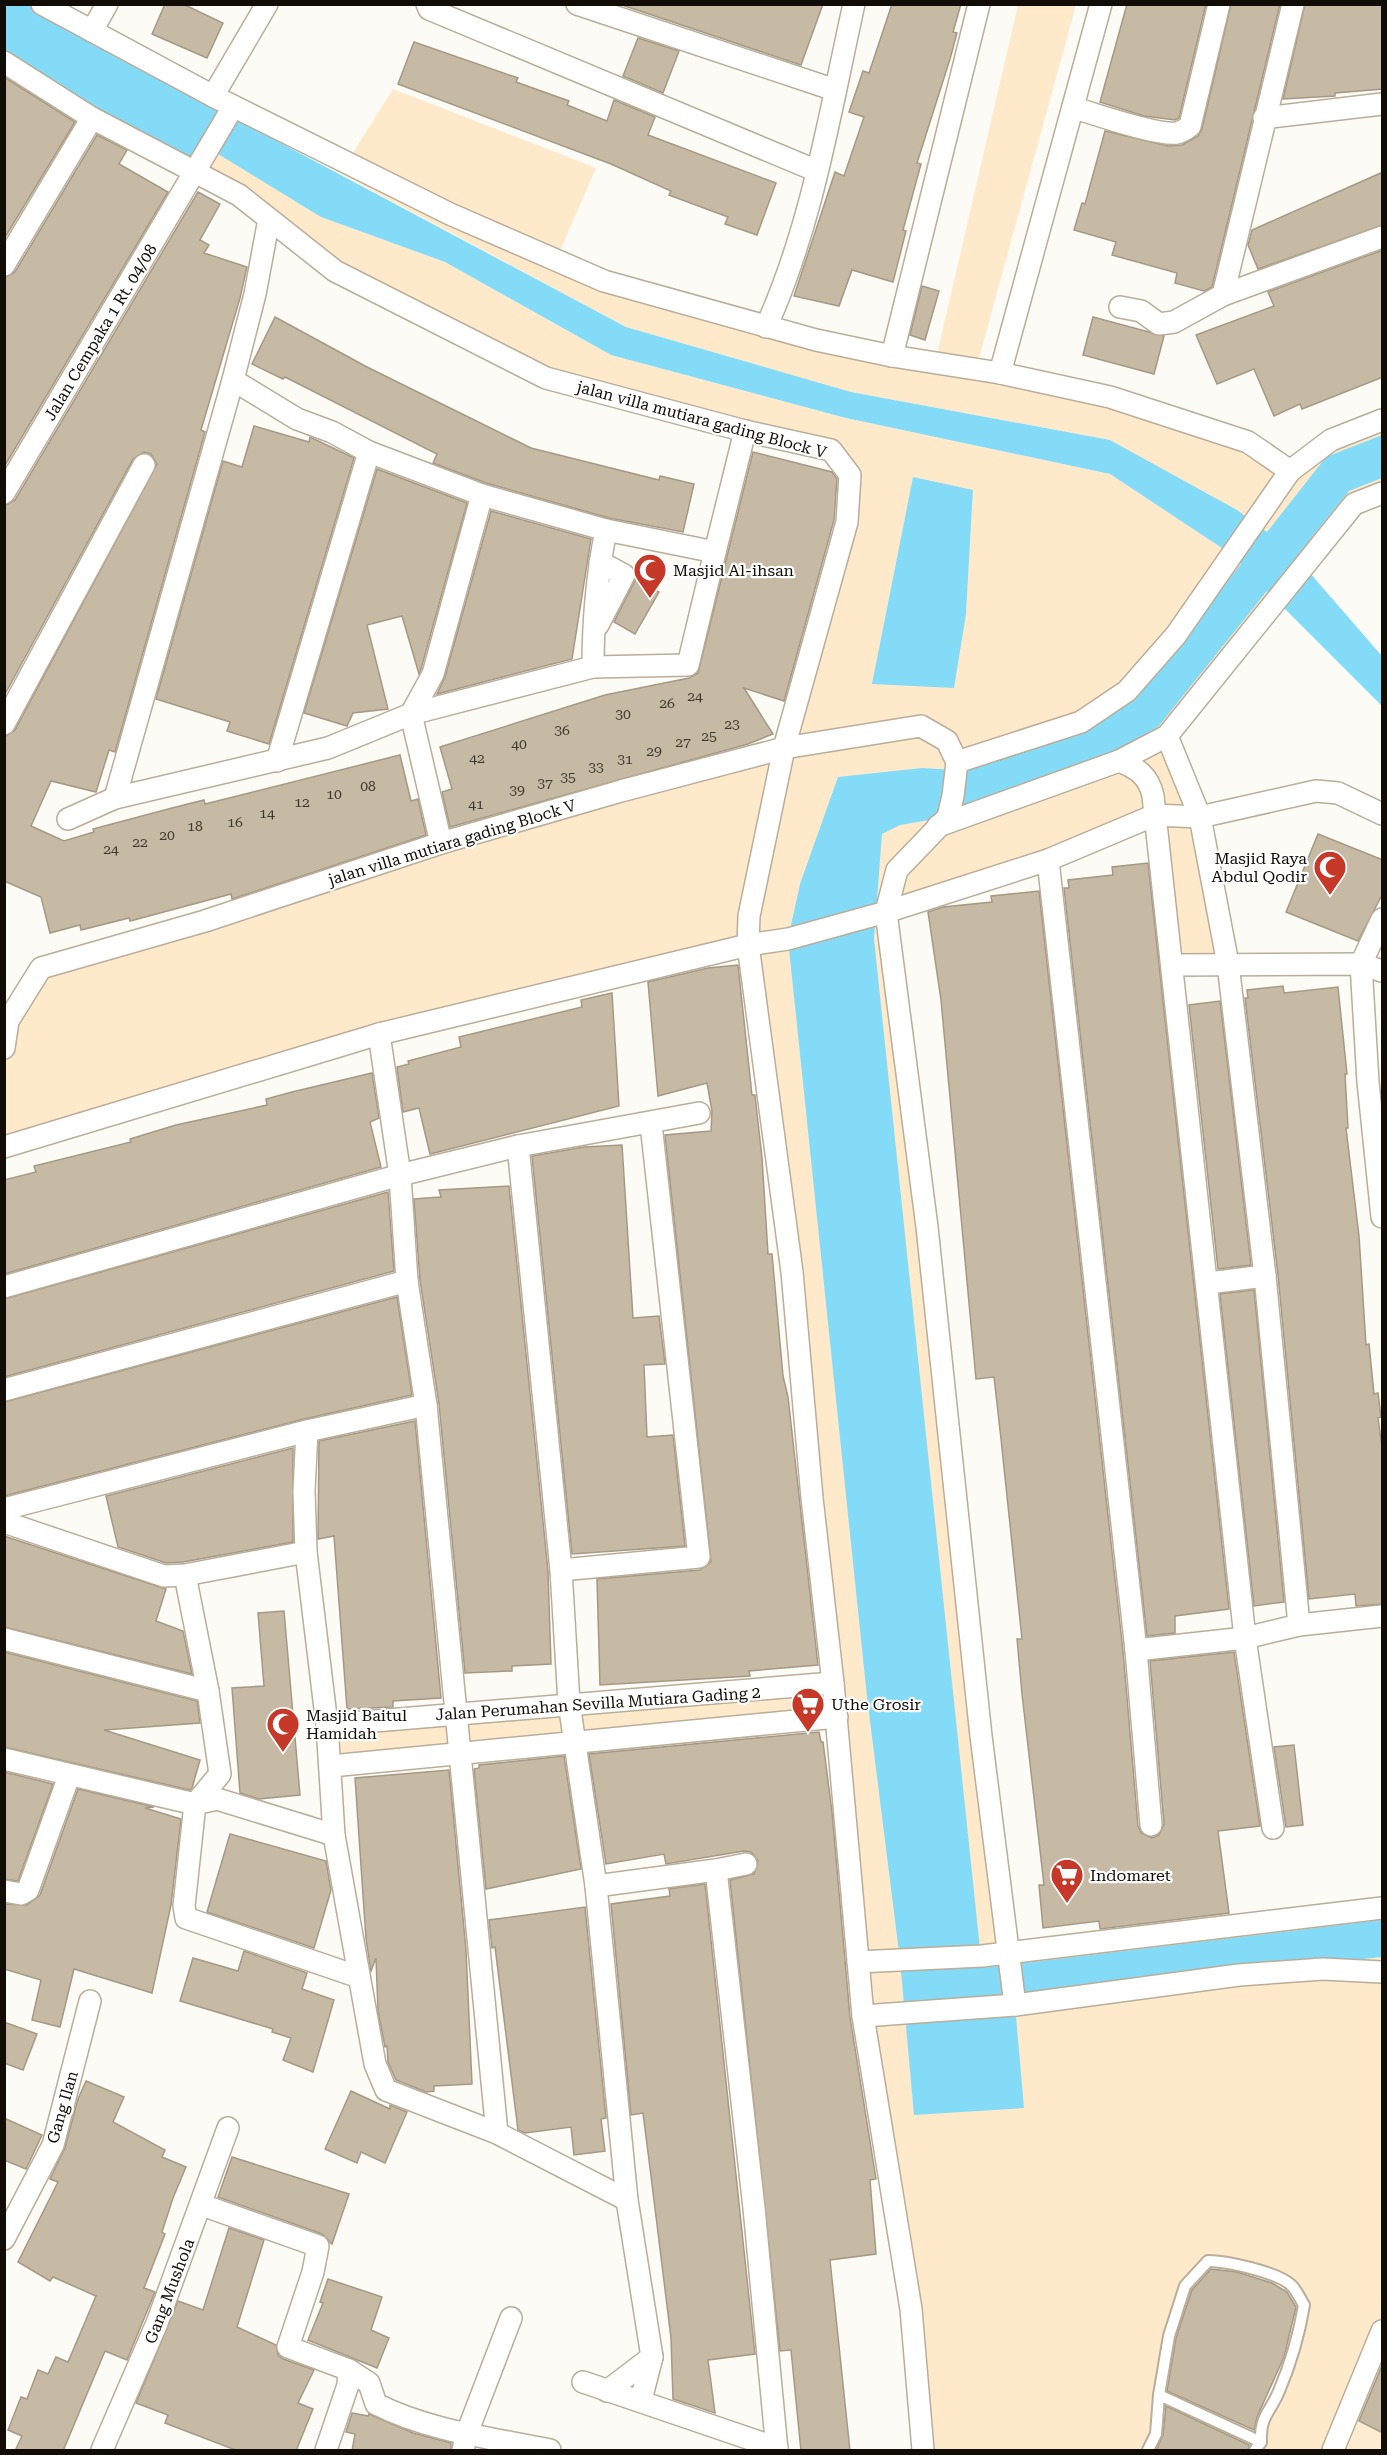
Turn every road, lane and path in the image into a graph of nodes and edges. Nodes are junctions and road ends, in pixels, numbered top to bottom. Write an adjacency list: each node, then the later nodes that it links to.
1 (42, 4): 11 (street)
2 (107, 4): 11 (street)
3 (267, 4): 14 (street)
4 (427, 4): 21 (street)
5 (577, 4): 13 (street)
6 (854, 4): 13 (street)
7 (979, 4): 28 (street)
8 (1101, 4): 17 (street)
9 (1219, 4): 17 (street)
10 (1293, 4): 19 (street)
11 (92, 31): 14 (street)
12 (4, 62): 18 (street, jalan villa mutiara gading Block V)
13 (835, 90): 21 (street)
14 (213, 96): 16 (street)
15 (1383, 104): 19 (street)
16 (233, 107): 20 (street, Jalan Cempaka 1 Rt. 04/08); 27 (street)
17 (1074, 108): 29 (street)
18 (92, 118): 20 (street, jalan villa mutiara gading Block V); 24 (street)
19 (1264, 118): 25 (street)
20 (195, 171): 22 (street, jalan villa mutiara gading Block V); 36 (street, Jalan Cempaka 1 Rt. 04/08)
21 (817, 171): 27 (street)
22 (269, 219): 30 (street); 32 (street, jalan villa mutiara gading Block V)
23 (1383, 237): 25 (street)
24 (4, 266)
25 (1223, 295): 26 (street)
26 (1120, 307)
27 (766, 327): 28 (street)
28 (892, 356): 29 (street)
29 (1000, 373): 35 (street)
30 (234, 380): 33 (street); 49 (street)
31 (1383, 420): 35 (street)
32 (745, 431): 40 (street); 45 (street, jalan villa mutiara gading Block V)
33 (369, 452): 38 (street); 46 (street)
34 (144, 465): 43 (street)
35 (1290, 471): 48 (street)
36 (4, 493)
37 (1383, 493): 44 (street)
38 (482, 495): 39 (street); 42 (street)
39 (606, 530): 40 (street); 41 (street)
40 (715, 552): 41 (street)
41 (593, 667): 42 (street)
42 (411, 714): 46 (street); 55 (street)
43 (4, 724)
44 (1167, 736): 47 (street); 52 (street)
45 (784, 748): 48 (street); 55 (street, jalan villa mutiara gading Block V); 59 (street)
46 (277, 761): 49 (street)
47 (1119, 761): 51 (street); 54 (street)
48 (957, 762): 54 (street)
49 (115, 798): 53 (street)
50 (1383, 814): 52 (street)
51 (1155, 815): 52 (street); 56 (street); 62 (street)
52 (1200, 816): 60 (street)
53 (68, 819)
54 (938, 826): 57 (street)
55 (441, 843): 65 (street, jalan villa mutiara gading Block V)
56 (1048, 860): 57 (street); 90 (street)
57 (886, 912): 59 (street); 113 (street)
58 (1383, 919): 61 (street)
59 (748, 945): 64 (street); 91 (street)
60 (1227, 964): 61 (street); 62 (street); 74 (street)
61 (1361, 964): 63 (street); 66 (street)
62 (1172, 965): 76 (street)
63 (1383, 972)
64 (379, 1034): 70 (street); 71 (street)
65 (4, 1048)
66 (1375, 1084): 72 (street)
67 (699, 1113): 68 (street)
68 (651, 1124): 69 (street); 84 (street)
69 (518, 1146): 71 (street); 84 (street)
70 (4, 1147)
71 (400, 1175): 75 (street); 77 (street)
72 (1382, 1212): 73 (street)
73 (1383, 1218)
74 (1265, 1276): 76 (street); 87 (street)
75 (407, 1281): 78 (street); 79 (street)
76 (1208, 1283): 88 (street)
77 (4, 1287)
78 (4, 1390)
79 (426, 1405): 80 (street); 95 (street)
80 (307, 1431): 81 (street); 83 (street)
81 (4, 1509)
82 (4, 1522): 85 (street)
83 (306, 1552): 85 (street); 97 (street)
84 (561, 1570): 94 (street)
85 (185, 1575): 92 (street)
86 (1383, 1616): 87 (street)
87 (1299, 1625): 88 (street)
88 (1245, 1638): 90 (street); 106 (street)
89 (4, 1639): 92 (street)
90 (1136, 1650): 105 (street)
91 (834, 1683): 93 (street, Jalan Perumahan Sevilla Mutiara Gading 2); 96 (street)
92 (208, 1691): 104 (street)
93 (735, 1694): 94 (street, Jalan Perumahan Sevilla Mutiara Gading 2); 98 (street)
94 (569, 1703): 95 (street, Jalan Perumahan Sevilla Mutiara Gading 2); 99 (street)
95 (456, 1713): 97 (street, Jalan Perumahan Sevilla Mutiara Gading 2); 100 (street)
96 (837, 1717): 98 (street); 114 (street)
97 (327, 1725): 102 (street)
98 (732, 1726): 99 (street)
99 (575, 1743): 100 (street); 110 (street)
100 (459, 1753): 102 (street); 121 (street)
101 (4, 1759): 103 (street)
102 (331, 1766): 107 (street)
103 (69, 1776): 104 (street); 111 (street)
104 (195, 1804): 107 (street); 116 (street)
105 (1151, 1825)
106 (1273, 1828)
107 (334, 1835): 116 (street)
108 (746, 1864): 109 (street)
109 (716, 1870): 110 (street); 135 (street)
110 (596, 1886): 122 (street)
111 (4, 1891)
112 (1383, 1908): 113 (street)
113 (1007, 1953): 114 (street); 118 (street)
114 (858, 1962): 119 (street)
115 (1383, 1972): 118 (street)
116 (359, 1977): 121 (street)
117 (90, 2001): 124 (street, Gang Ilan)
118 (1015, 2005): 119 (street)
119 (863, 2016): 139 (street)
120 (228, 2128): 123 (street, Gang Mushola)
121 (497, 2133): 122 (street)
122 (627, 2200): 127 (street)
123 (202, 2205): 128 (street); 136 (street, Gang Mushola)
124 (4, 2240)
125 (511, 2318): 133 (street)
126 (1383, 2331): 141 (street)
127 (652, 2357): 130 (street); 132 (street)
128 (349, 2370): 133 (street); 137 (street)
129 (583, 2382): 130 (street)
130 (607, 2391): 132 (street)
131 (1159, 2396): 134 (lane); 134 (lane); 140 (lane)
132 (641, 2400): 135 (street)
133 (465, 2442): 138 (street)
134 (1258, 2446)
135 (777, 2449)
136 (102, 2451)
137 (326, 2451)
138 (550, 2451)
139 (923, 2451)
140 (1148, 2451)
141 (1333, 2451)

